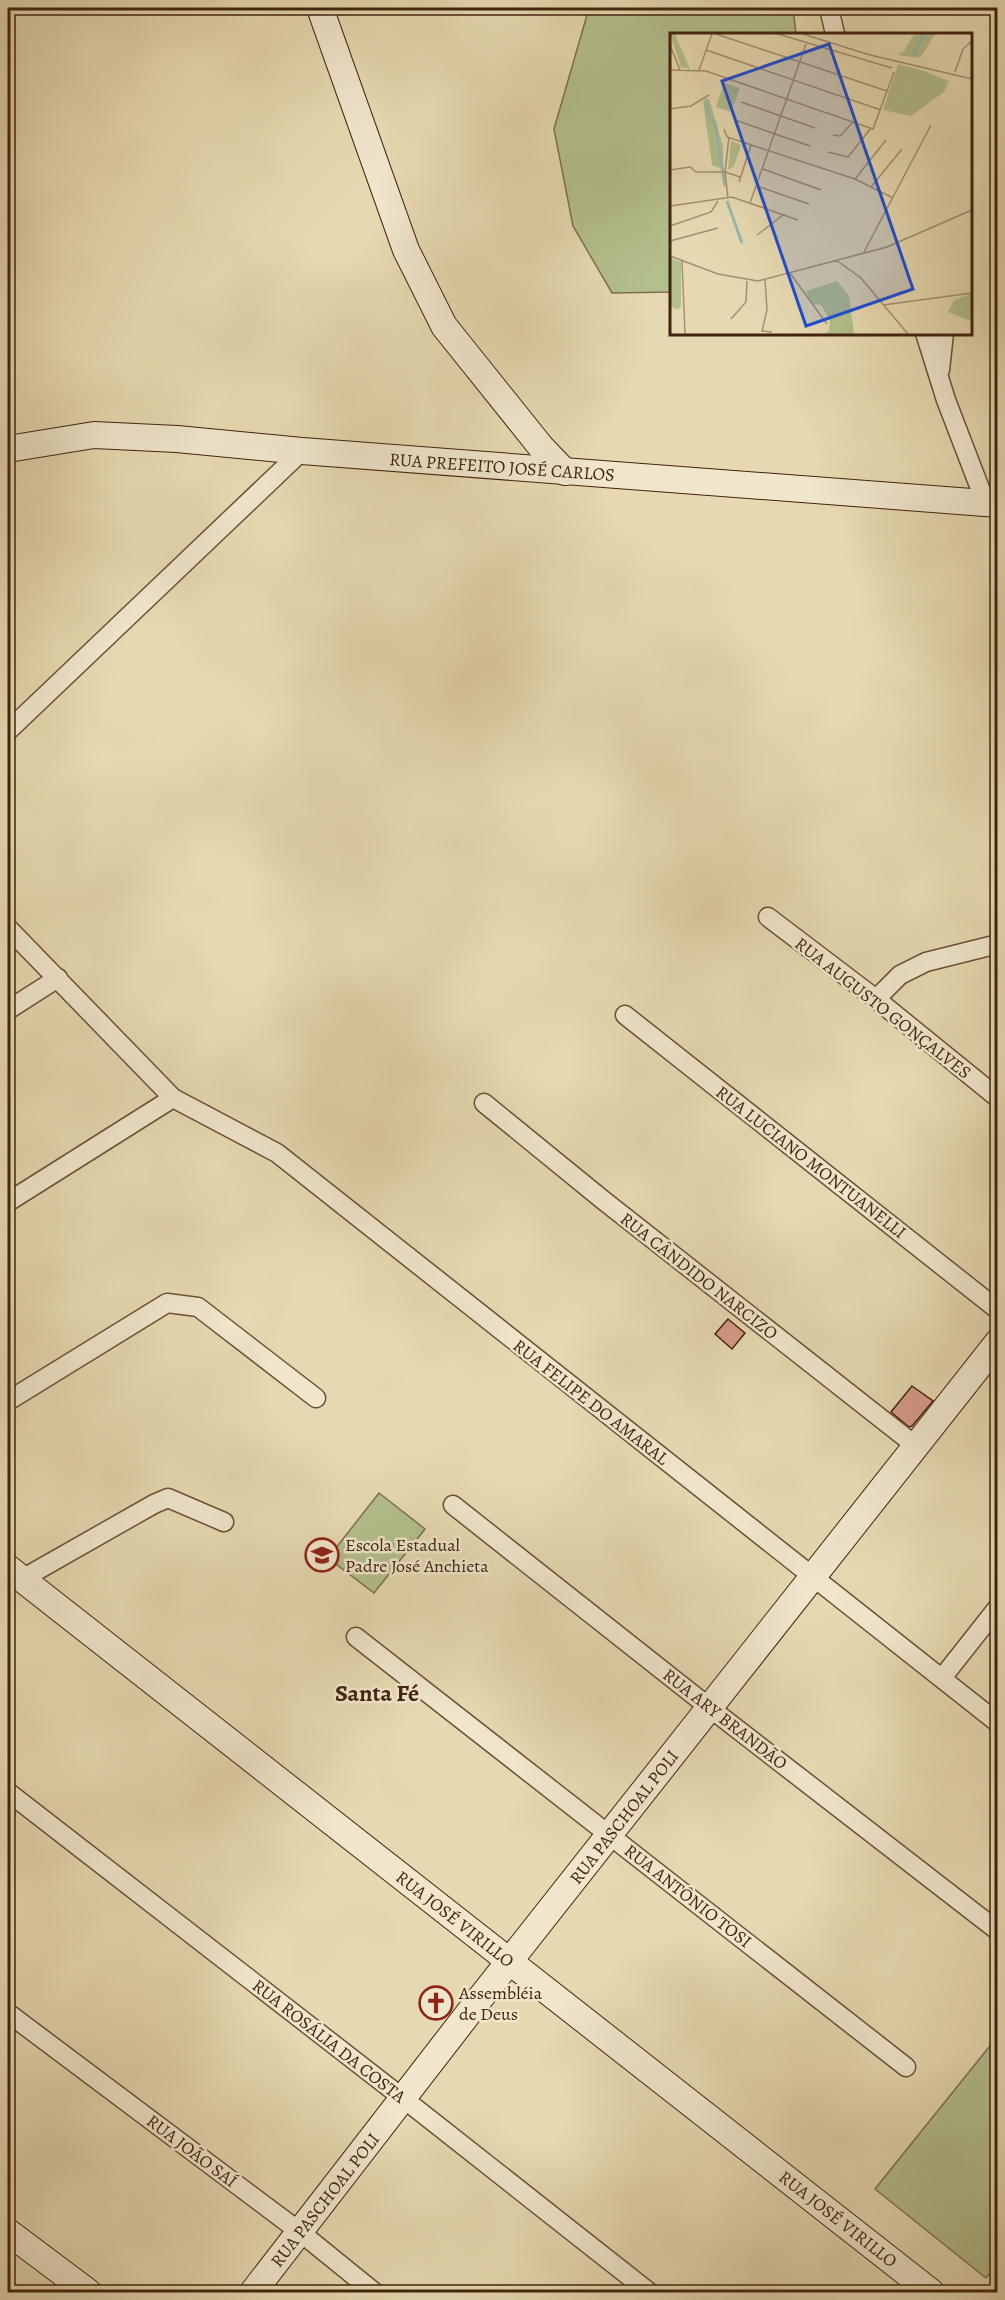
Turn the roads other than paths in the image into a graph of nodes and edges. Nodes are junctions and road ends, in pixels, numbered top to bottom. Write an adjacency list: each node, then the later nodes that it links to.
1 (320, 8): 9 (street)
2 (829, 8): 3 (street)
3 (835, 33)
4 (926, 334): 6 (street)
5 (944, 334): 6 (street)
6 (939, 381): 10 (street)
7 (8, 449): 8 (street, RUA PREFEITO JOSÉ CARLOS)
8 (302, 451): 9 (street, RUA PREFEITO JOSÉ CARLOS); 11 (street)
9 (565, 472): 10 (street, RUA PREFEITO JOSÉ CARLOS)
10 (992, 504)
11 (8, 731)
12 (768, 917): 16 (street, RUA AUGUSTO GONÇALVES)
13 (8, 928): 15 (street, RUA FELIPE DO AMARAL)
14 (998, 944): 16 (street)
15 (58, 978): 17 (street); 19 (street, RUA FELIPE DO AMARAL)
16 (876, 999): 20 (street, RUA AUGUSTO GONÇALVES)
17 (8, 1010)
18 (625, 1015): 23 (street, RUA LUCIANO MONTUANELLI)
19 (173, 1098): 22 (street); 31 (street, RUA FELIPE DO AMARAL)
20 (998, 1098)
21 (484, 1103): 27 (street, RUA CÂNDIDO NARCIZO)
22 (8, 1202)
23 (998, 1310)
24 (998, 1342): 27 (street, RUA PASCHOAL POLI)
25 (316, 1398): 26 (street)
26 (8, 1401)
27 (916, 1446): 31 (street, RUA PASCHOAL POLI)
28 (453, 1505): 35 (street, RUA ARY BRANDÃO)
29 (224, 1522): 30 (street)
30 (15, 1573): 40 (street, RUA JOSÉ VIRILLO)
31 (812, 1578): 34 (street, RUA FELIPE DO AMARAL); 35 (street, RUA PASCHOAL POLI)
32 (998, 1607): 34 (street)
33 (356, 1637): 38 (street, RUA ANTÔNIO TOSI)
34 (942, 1678): 36 (street, RUA FELIPE DO AMARAL)
35 (710, 1708): 38 (street, RUA PASCHOAL POLI); 39 (street, RUA ARY BRANDÃO)
36 (998, 1723)
37 (8, 1792): 43 (street, RUA ROSÁLIA DA COSTA)
38 (610, 1834): 40 (street, RUA PASCHOAL POLI); 42 (street, RUA ANTÔNIO TOSI)
39 (998, 1931)
40 (510, 1962): 43 (street, RUA PASCHOAL POLI); 50 (street, RUA JOSÉ VIRILLO)
41 (8, 2013): 45 (street, RUA JOÃO SAÍ)
42 (906, 2067)
43 (404, 2099): 45 (street, RUA PASCHOAL POLI); 49 (street, RUA ROSÁLIA DA COSTA)
44 (8, 2232): 46 (street)
45 (300, 2232): 47 (street, RUA PASCHOAL POLI); 48 (street, RUA JOÃO SAÍ)
46 (88, 2292)
47 (253, 2292)
48 (374, 2292)
49 (649, 2292)
50 (931, 2292)

